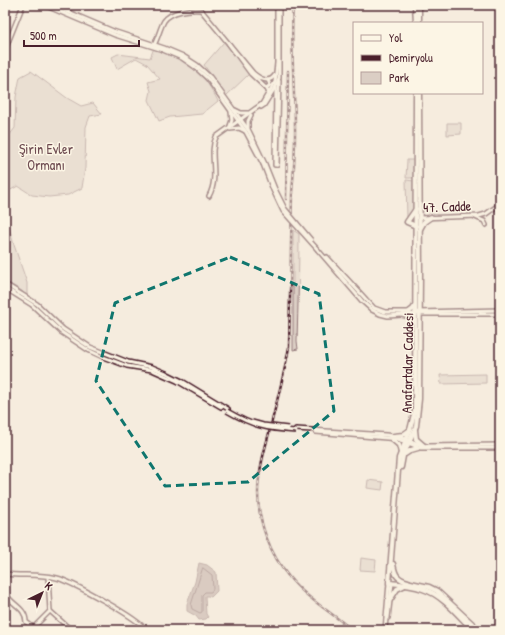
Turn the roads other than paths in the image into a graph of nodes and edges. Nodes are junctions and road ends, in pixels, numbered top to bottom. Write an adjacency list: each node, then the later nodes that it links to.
1 (23, 5): 11 (street)
2 (44, 5): 10 (street)
3 (52, 5): 10 (street)
4 (278, 5): 12 (street); 13 (street)
5 (415, 5): 7 (main road)
6 (419, 5): 8 (main road)
7 (416, 22)
8 (419, 22)
9 (228, 43): 10 (street); 14 (street); 16 (street)
10 (155, 46): 21 (street)
11 (5, 50)
12 (276, 74): 13 (street); 14 (street)
13 (277, 78): 15 (street); 19 (street); 20 (street)
14 (268, 80): 16 (street)
15 (276, 86): 19 (street); 20 (street)
16 (266, 88): 19 (street)
17 (416, 94): 28 (main road, Anafartalar Caddesi)
18 (419, 94): 31 (main road, Anafartalar Caddesi)
19 (269, 95): 20 (street); 22 (street)
20 (276, 99)
21 (232, 109): 22 (street); 23 (street); 24 (street)
22 (251, 114): 23 (street); 25 (street)
23 (240, 121): 24 (street); 25 (street)
24 (229, 128): 25 (street); 26 (street)
25 (248, 131): 35 (street, bridge)
26 (209, 196)
27 (500, 204): 29 (street, 47. Cadde)
28 (416, 209): 31 (main road, Anafartalar Caddesi); 33 (main road)
29 (474, 216): 30 (street, 47. Cadde); 32 (street)
30 (431, 217): 31 (street, 47. Cadde); 34 (main road)
31 (418, 218): 33 (main road, Anafartalar Caddesi); 34 (main road, Anafartalar Caddesi)
32 (486, 225)
33 (416, 226): 38 (main road, Anafartalar Caddesi)
34 (420, 229): 38 (main road, Anafartalar Caddesi)
35 (318, 249): 41 (street); 44 (street)
36 (5, 284): 46 (street)
37 (5, 288): 46 (street)
38 (418, 304): 40 (main road); 41 (main road); 42 (main road, Anafartalar Caddesi)
39 (500, 310): 40 (street)
40 (425, 311): 42 (street)
41 (409, 312): 42 (street)
42 (418, 313): 43 (street); 44 (street); 45 (main road, Anafartalar Caddesi); 47 (main road, Anafartalar Caddesi)
43 (500, 314)
44 (403, 315): 45 (main road)
45 (416, 320): 48 (main road, Anafartalar Caddesi)
46 (228, 410): 49 (street, bridge)
47 (416, 426): 50 (main road, Anafartalar Caddesi); 52 (main road)
48 (410, 430): 49 (main road); 50 (main road, Anafartalar Caddesi)
49 (393, 438): 50 (street); 55 (main road)
50 (408, 442): 52 (street); 53 (street); 55 (main road, Anafartalar Caddesi)
51 (500, 445): 52 (street)
52 (424, 446)
53 (418, 448): 54 (street); 55 (main road)
54 (500, 448)
55 (402, 454): 56 (main road, Anafartalar Caddesi); 59 (main road, Anafartalar Caddesi)
56 (393, 564): 59 (main road, Anafartalar Caddesi); 60 (main road)
57 (5, 574): 58 (street)
58 (48, 577): 63 (street); 66 (street)
59 (391, 582): 60 (main road); 62 (street, Anafartalar Caddesi); 67 (street, Anafartalar Caddesi)
60 (408, 583): 62 (main road); 68 (main road); 69 (main road)
61 (5, 591): 64 (street)
62 (390, 600): 67 (street, Anafartalar Caddesi)
63 (50, 611): 64 (street); 65 (street)
64 (32, 629)
65 (71, 630)
66 (146, 630)
67 (385, 630)
68 (474, 630)
69 (479, 630)

